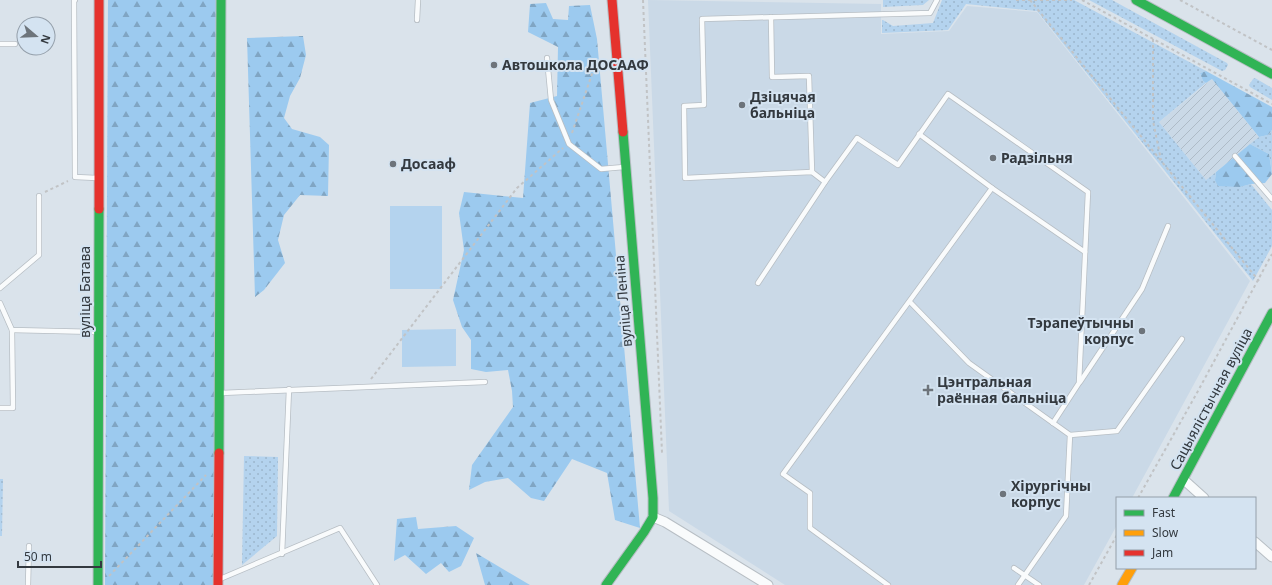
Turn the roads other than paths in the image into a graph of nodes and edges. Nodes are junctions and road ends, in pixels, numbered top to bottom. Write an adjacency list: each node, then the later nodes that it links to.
1 (75, 0): 18 (lane)
2 (99, 0): 18 (street, вуліца Батава)
3 (221, 0): 36 (street)
4 (418, 0): 9 (lane)
5 (612, 0): 16 (street, вуліца Леніна)
6 (936, 0): 8 (lane)
7 (1136, 0): 13 (street)
8 (771, 17): 17 (lane); 17 (lane)
9 (417, 20)
10 (0, 44): 11 (lane)
11 (15, 44)
12 (547, 58): 16 (lane)
13 (1272, 74)
14 (919, 134): 19 (lane); 20 (lane); 24 (lane)
15 (1235, 156): 22 (lane)
16 (626, 166): 43 (street, вуліца Леніна)
17 (812, 172): 19 (lane)
18 (99, 178): 31 (street, вуліца Батава)
19 (826, 182): 25 (lane)
20 (992, 188): 24 (lane); 27 (lane)
21 (39, 196): 26 (lane)
22 (1271, 197)
23 (1168, 226): 34 (lane)
24 (1085, 252): 34 (lane)
25 (758, 283)
26 (0, 288)
27 (910, 302): 38 (lane); 57 (lane)
28 (0, 303): 30 (lane)
29 (1272, 313): 40 (street, Сацыялістычная вуліца)
30 (12, 330): 31 (lane); 37 (lane)
31 (99, 332): 51 (street, вуліца Батава)
32 (1182, 339): 39 (lane)
33 (485, 382): 35 (lane)
34 (1079, 383): 38 (lane)
35 (289, 389): 36 (lane); 46 (lane)
36 (219, 393): 52 (street)
37 (0, 408)
38 (1053, 423): 39 (lane)
39 (1070, 435): 50 (lane)
40 (1184, 480): 41 (street, Сацыялістычная вуліца); 42 (street)
41 (1174, 497)
42 (1203, 497)
43 (652, 517): 55 (street, вуліца Леніна); 56 (street)
44 (1256, 543): 47 (street)
45 (28, 546): 53 (lane)
46 (282, 554): 52 (lane); 54 (lane)
47 (1272, 557)
48 (1014, 568): 50 (lane)
49 (1131, 569): 60 (street)
50 (1025, 575): 58 (lane); 59 (lane)
51 (102, 582)
52 (218, 582)
53 (28, 585)
54 (377, 585)
55 (606, 585)
56 (768, 585)
57 (888, 585)
58 (1018, 585)
59 (1039, 585)
60 (1122, 585)

